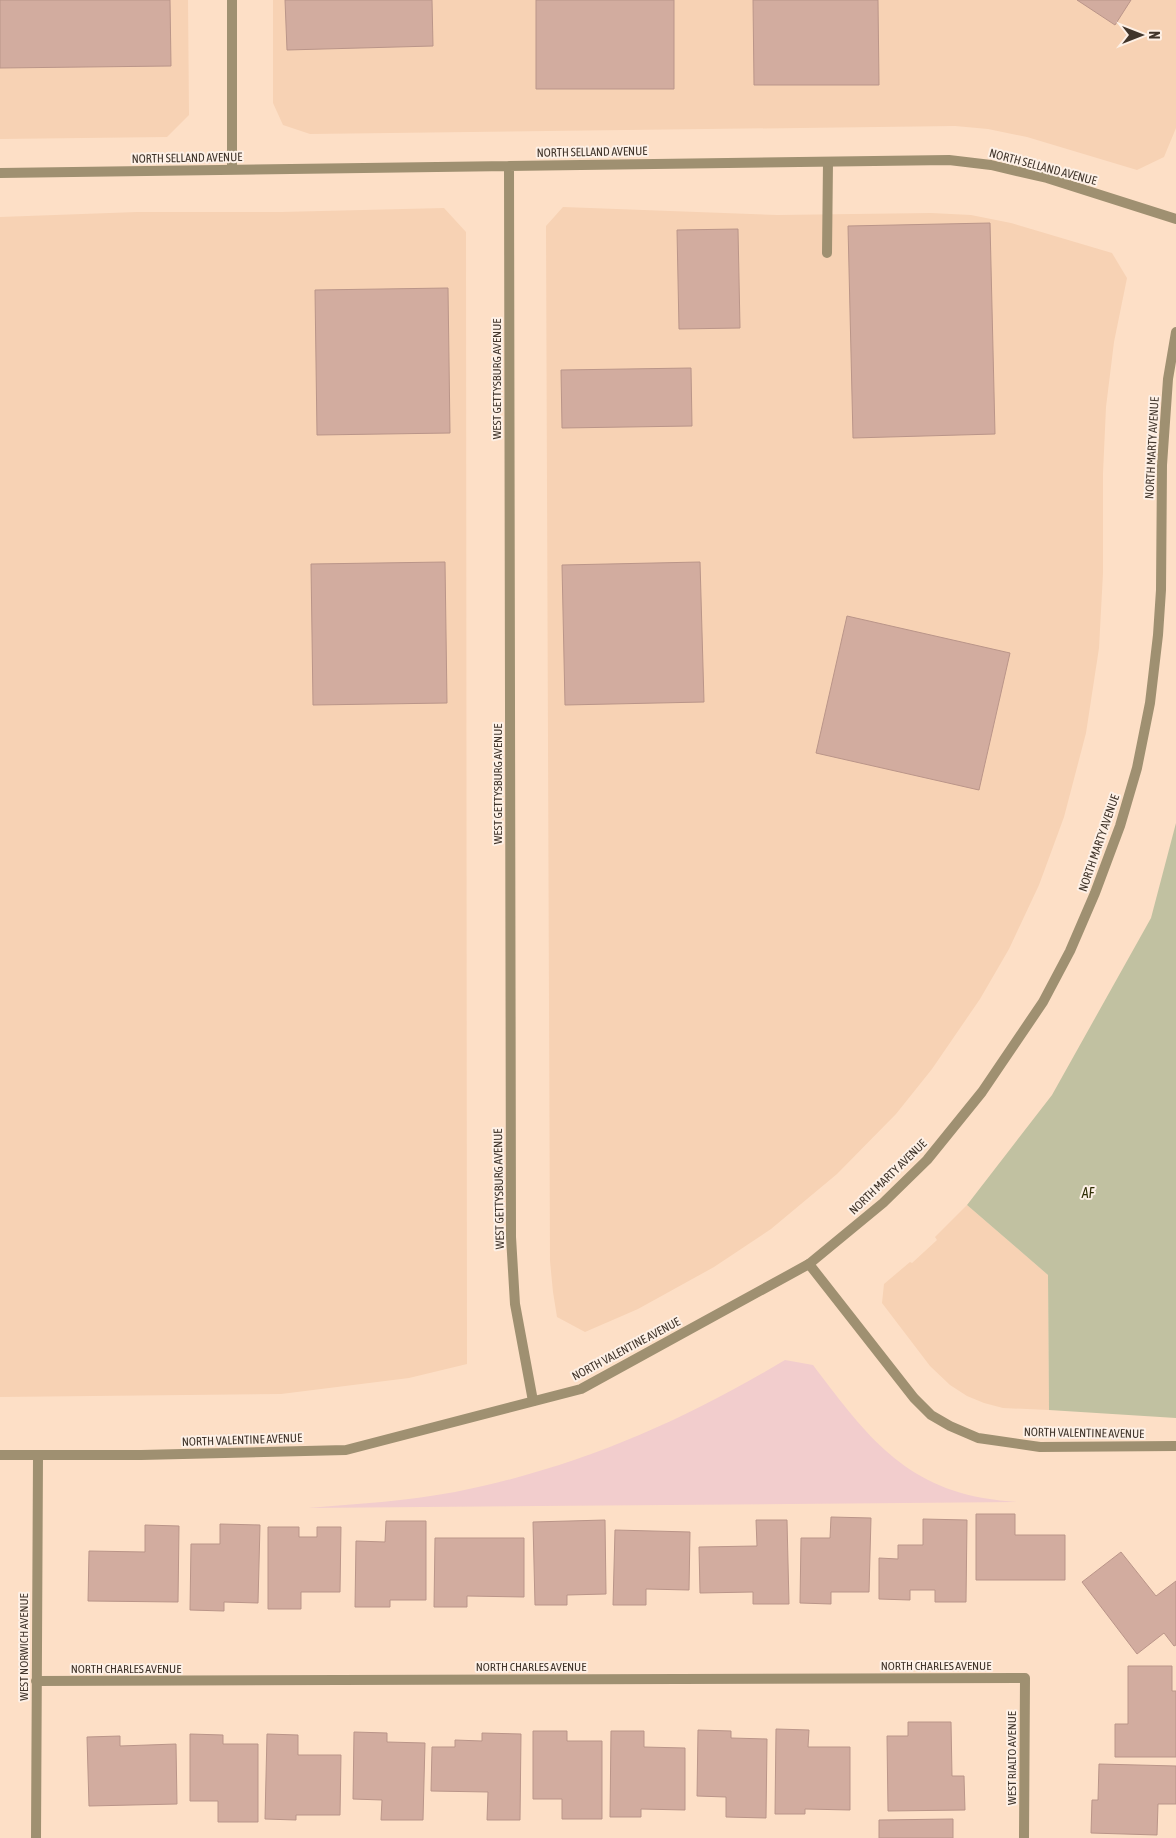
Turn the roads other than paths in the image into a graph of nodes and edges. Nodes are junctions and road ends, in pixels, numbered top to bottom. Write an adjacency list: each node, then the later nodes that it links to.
1 (232, 0): 4 (street)
2 (828, 162): 3 (street, NORTH SELLAND AVENUE); 6 (street, NORTH SELLAND AVENUE); 7 (street)
3 (509, 166): 4 (street, NORTH SELLAND AVENUE); 10 (street, WEST GETTYSBURG AVENUE)
4 (232, 170): 5 (street, NORTH SELLAND AVENUE)
5 (0, 173)
6 (1176, 219)
7 (827, 253)
8 (1176, 332): 9 (street, NORTH MARTY AVENUE)
9 (809, 1264): 10 (street, NORTH VALENTINE AVENUE); 11 (street, NORTH VALENTINE AVENUE)
10 (533, 1401): 13 (street, NORTH VALENTINE AVENUE)
11 (1176, 1446)
12 (0, 1455): 13 (street, NORTH VALENTINE AVENUE)
13 (38, 1456): 15 (street, WEST NORWICH AVENUE)
14 (1025, 1678): 15 (street, NORTH CHARLES AVENUE); 17 (street, WEST RIALTO AVENUE)
15 (36, 1681): 16 (street, WEST NORWICH AVENUE)
16 (36, 1838)
17 (1024, 1838)

